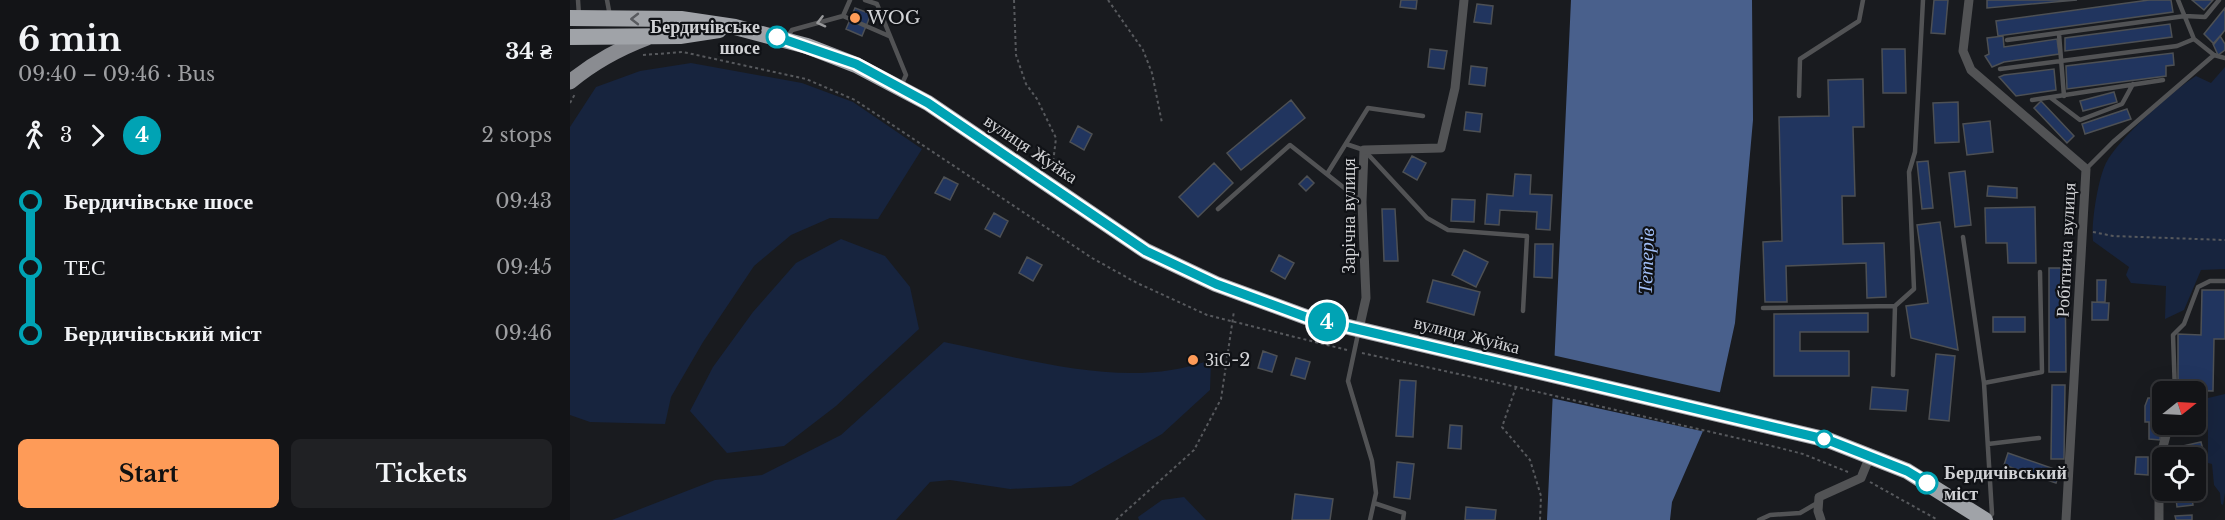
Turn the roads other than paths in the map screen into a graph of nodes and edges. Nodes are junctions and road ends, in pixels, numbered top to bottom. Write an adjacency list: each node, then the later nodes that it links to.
1 (578, 0): 13 (lane)
2 (607, 0): 14 (lane)
3 (850, 0): 11 (lane)
4 (865, 0): 17 (lane)
5 (1464, 0): 37 (street, Зарічна вулиця)
6 (1863, 0): 31 (lane)
7 (1923, 0): 45 (lane)
8 (1969, 0): 38 (street, Робітнича вулиця)
9 (2178, 0): 12 (lane)
10 (2219, 0): 12 (lane)
11 (843, 16): 17 (lane); 21 (lane, one-way to 21)
12 (2186, 16): 16 (lane); 20 (lane)
13 (575, 18): 14 (highway)
14 (610, 19): 15 (highway, one-way to 14)
15 (735, 27): 19 (highway); 21 (highway)
16 (2059, 34): 22 (lane); 25 (lane)
17 (889, 36): 30 (lane)
18 (570, 37): 19 (highway)
19 (650, 37): 29 (main road)
20 (2194, 39): 23 (lane); 25 (lane)
21 (786, 40): 30 (highway, вулиця Жуйка)
22 (2007, 40)
23 (2214, 55): 24 (lane); 38 (lane)
24 (2225, 58)
25 (2061, 62): 26 (lane); 32 (lane)
26 (2000, 69)
27 (2163, 80): 28 (lane)
28 (2133, 84): 32 (lane); 33 (lane)
29 (575, 85)
30 (900, 88): 48 (highway, вулиця Жуйка)
31 (1799, 96)
32 (2064, 96): 33 (lane)
33 (2051, 98): 34 (lane)
34 (2032, 100)
35 (1423, 116): 36 (lane)
36 (1346, 144): 37 (lane); 39 (lane)
37 (1364, 150): 40 (street, Зарічна вулиця); 47 (lane)
38 (2086, 169): 63 (street, Робітнича вулиця)
39 (1327, 174): 40 (lane); 41 (lane)
40 (1362, 202): 48 (street, Зарічна вулиця)
41 (1218, 209)
42 (1963, 237): 51 (lane)
43 (2040, 272): 51 (lane)
44 (2225, 281): 50 (lane)
45 (1895, 306): 46 (lane); 49 (lane)
46 (1763, 308)
47 (1523, 311)
48 (1359, 329): 55 (highway, вулиця Жуйка); 57 (lane)
49 (1893, 375)
50 (2175, 381)
51 (1984, 383): 54 (lane)
52 (2166, 435): 64 (street)
53 (2039, 438): 54 (lane)
54 (1988, 444): 62 (lane)
55 (1870, 456): 56 (street); 62 (highway, вулиця Жуйка)
56 (1819, 502): 60 (lane); 61 (street)
57 (1374, 503): 58 (lane); 59 (lane)
58 (1370, 520)
59 (1403, 520)
60 (1759, 520)
61 (1821, 520)
62 (1986, 520)
63 (2066, 520)
64 (2159, 520)

